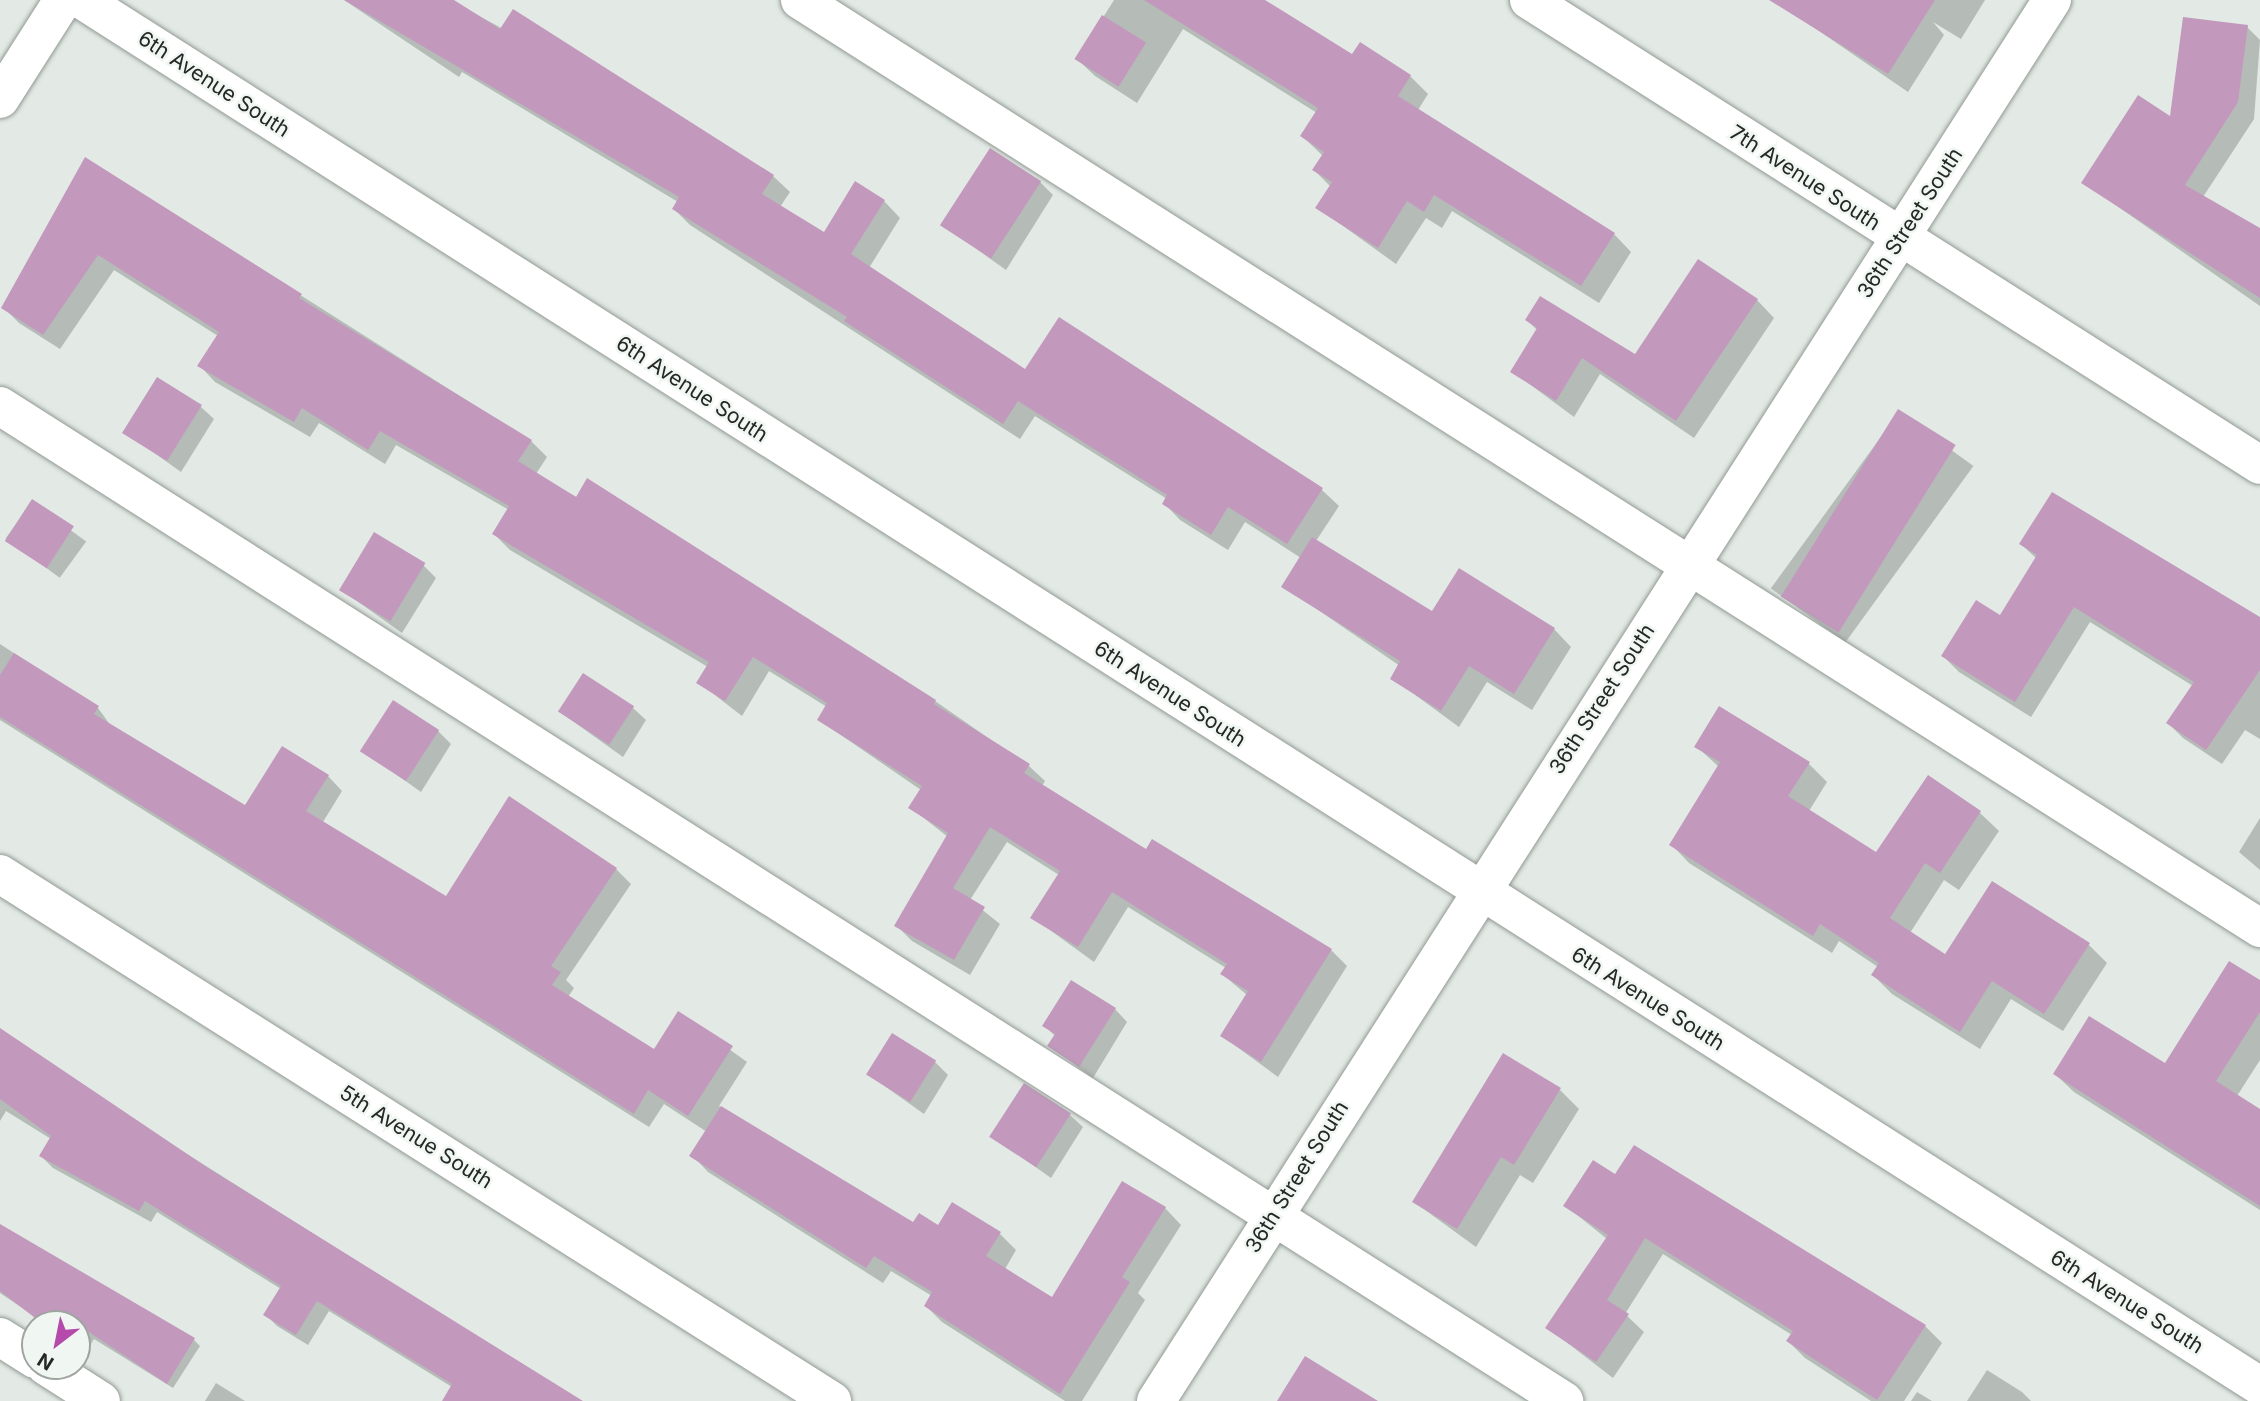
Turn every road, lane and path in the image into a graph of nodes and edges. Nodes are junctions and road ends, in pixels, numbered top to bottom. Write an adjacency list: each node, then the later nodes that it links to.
1 (63, 0): 6 (street)
2 (82, 0): 12 (street, 6th Avenue South)
3 (800, 0): 10 (street)
4 (1529, 0): 7 (street, 7th Avenue South)
5 (2052, 0): 7 (street, 36th Street South)
6 (0, 99)
7 (1900, 239): 9 (street, 7th Avenue South); 10 (street, 36th Street South)
8 (0, 406): 14 (street)
9 (2260, 465)
10 (1688, 567): 12 (street, 36th Street South); 13 (street)
11 (0, 874): 20 (street, 5th Avenue South)
12 (1478, 891): 14 (street, 36th Street South); 18 (street, 6th Avenue South)
13 (2260, 928)
14 (1274, 1215): 21 (street, 36th Street South); 22 (street)
15 (0, 1337): 16 (street)
16 (21, 1350)
17 (68, 1380): 19 (street)
18 (2260, 1386)
19 (101, 1401)
20 (832, 1401)
21 (1156, 1401)
22 (1564, 1401)

